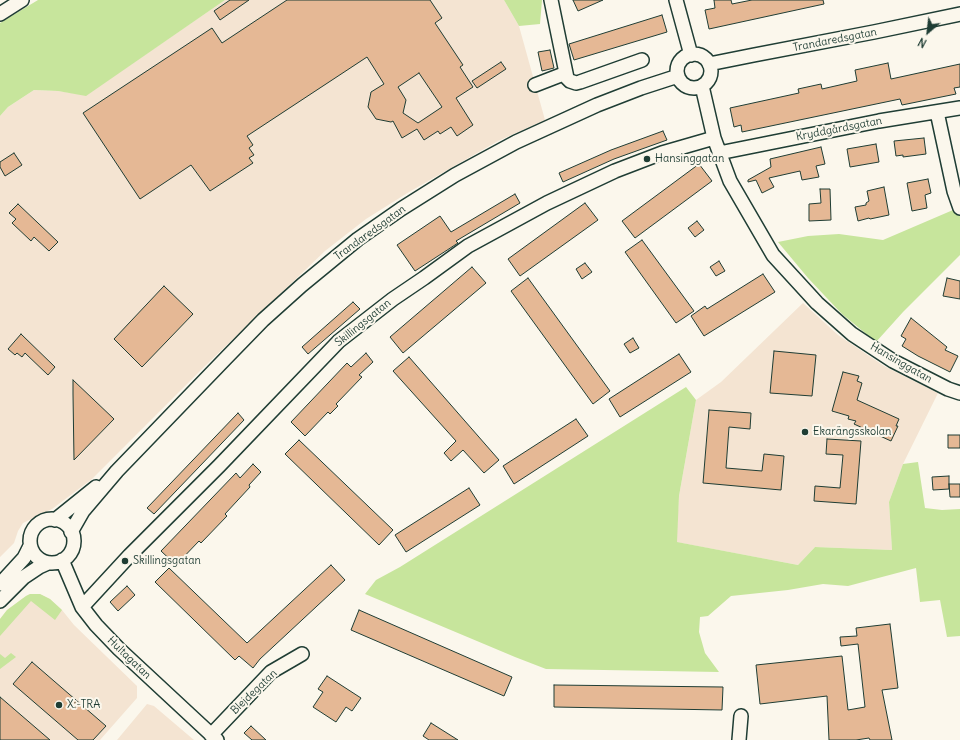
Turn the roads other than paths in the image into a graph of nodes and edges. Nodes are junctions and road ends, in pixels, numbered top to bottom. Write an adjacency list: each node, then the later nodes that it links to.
1 (22, 0): 4 (street)
2 (551, 0): 9 (street)
3 (676, 0): 6 (street)
4 (0, 14)
5 (960, 14): 8 (street, Trandaredsgatan)
6 (691, 55): 8 (street); 10 (street)
7 (642, 60): 9 (street)
8 (709, 64): 12 (street)
9 (566, 73): 11 (street)
10 (678, 76): 12 (street); 19 (street, Trandaredsgatan)
11 (535, 86)
12 (702, 86): 15 (street, Hansinggatan)
13 (960, 108): 14 (street, Kryddgårdsgatan)
14 (937, 112): 16 (street, Kryddgårdsgatan); 17 (street)
15 (714, 138): 16 (street, Hansinggatan); 27 (street, Skillingsgatan)
16 (719, 153): 18 (street, Hansinggatan)
17 (960, 208)
18 (960, 393)
19 (117, 471): 20 (street, Trandaredsgatan); 21 (street, Trandaredsgatan)
20 (55, 520): 21 (street); 22 (street, Trandaredsgatan)
21 (71, 532): 23 (street, Trandaredsgatan)
22 (30, 546): 24 (street); 25 (street, Trandaredsgatan)
23 (62, 560): 24 (street); 27 (street, Hultagatan)
24 (48, 563): 26 (street)
25 (0, 584)
26 (0, 601)
27 (82, 607): 30 (street, Hultagatan)
28 (302, 654): 30 (street, Blejdegatan)
29 (741, 716): 31 (street)
30 (214, 737)
31 (739, 740)

